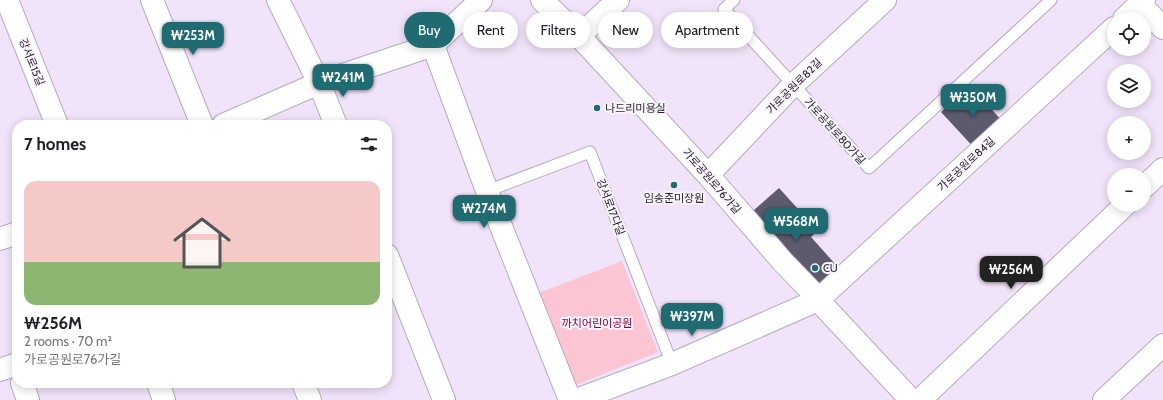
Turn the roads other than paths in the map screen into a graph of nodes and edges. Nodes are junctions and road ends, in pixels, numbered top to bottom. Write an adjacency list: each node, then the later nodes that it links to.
1 (7, 0): 22 (street, 강서로15길)
2 (152, 0): 23 (street)
3 (278, 0): 20 (street)
4 (481, 0): 13 (street)
5 (542, 0): 11 (street, 가로공원로76가길)
6 (618, 0): 14 (street)
7 (734, 0): 21 (lane, 가로공원로80가길)
8 (884, 0): 21 (street, 가로공원로82길)
9 (1051, 0): 21 (lane, 가로공원로80가길)
10 (1142, 2): 12 (street); 15 (street)
11 (554, 12)
12 (1131, 12)
13 (455, 24)
14 (590, 26)
15 (1163, 28)
16 (1107, 34): 34 (street, 가로공원로84길)
17 (424, 48): 20 (street)
18 (434, 48): 29 (street)
19 (590, 48): 27 (street, 가로공원로76가길)
20 (319, 83): 24 (street); 25 (street)
21 (793, 85): 27 (street, 가로공원로82길)
22 (55, 120)
23 (200, 120)
24 (234, 120)
25 (334, 120)
26 (1163, 169): 28 (street)
27 (708, 175): 34 (street, 가로공원로76가길)
28 (1151, 180)
29 (487, 191): 36 (lane, 강서로17다길); 44 (street)
30 (1118, 212): 47 (street)
31 (12, 235): 32 (street)
32 (0, 239)
33 (392, 268): 43 (street)
34 (818, 300): 36 (street); 46 (street, 가로공원로76가길)
35 (1163, 345): 48 (street)
36 (672, 364): 45 (street)
37 (22, 388): 40 (street)
38 (160, 388): 41 (street)
39 (305, 388): 42 (street)
40 (28, 400)
41 (164, 400)
42 (310, 400)
43 (444, 400)
44 (570, 400)
45 (576, 400)
46 (911, 400)
47 (920, 400)
48 (1104, 400)

